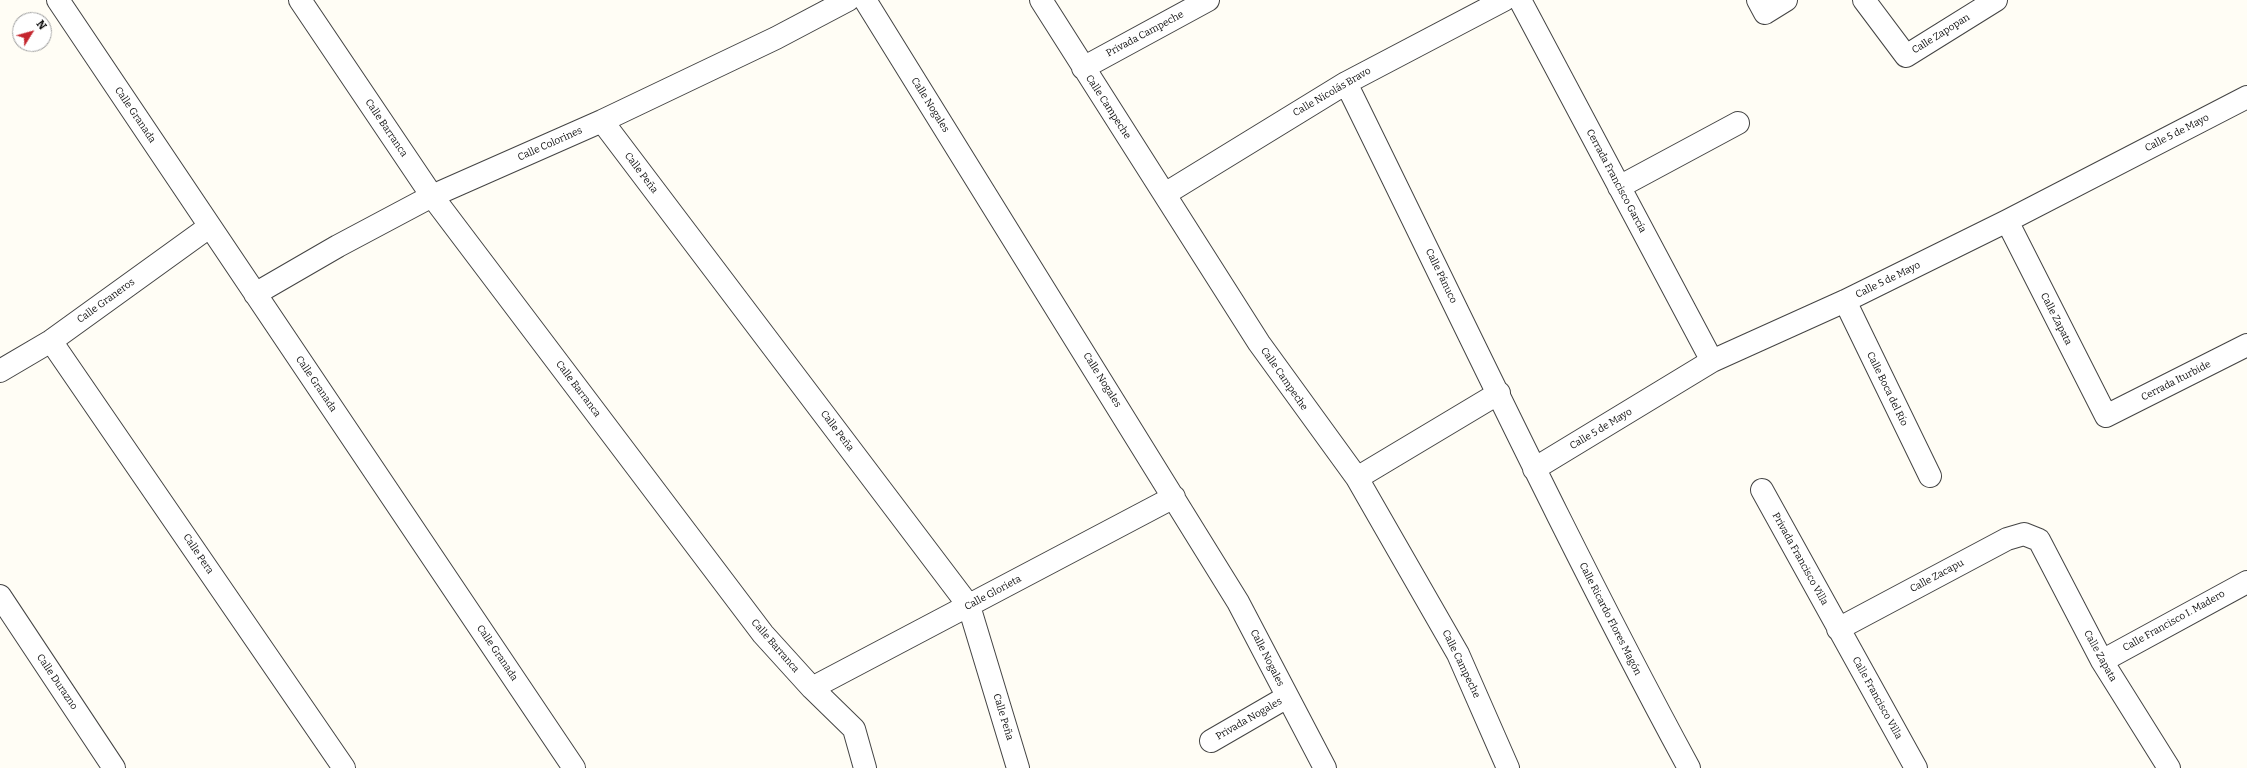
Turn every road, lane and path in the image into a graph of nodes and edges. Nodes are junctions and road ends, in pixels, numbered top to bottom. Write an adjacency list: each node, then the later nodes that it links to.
1 (58, 0): 22 (street, Calle Granada)
2 (300, 0): 20 (street, Calle Barranca)
3 (848, 0): 16 (street, Calle Colorines)
4 (865, 0): 35 (street, Calle Nogales)
5 (1041, 0): 13 (street, Calle Campeche)
6 (1208, 0): 13 (street, Privada Campeche)
7 (1504, 0): 14 (street, Calle Nicolás Bravo)
8 (1520, 0): 18 (street, Cerrada Francisco García)
9 (1786, 0): 12 (street)
10 (1864, 0): 11 (street, Calle Zapopan)
11 (1996, 0)
12 (1761, 6)
13 (1083, 68): 19 (street, Calle Campeche)
14 (1346, 83): 19 (street, Calle Nicolás Bravo); 29 (street, Calle Pánuco)
15 (2247, 97): 21 (street, Calle 5 de Mayo)
16 (602, 121): 20 (street, Calle Colorines); 39 (street, Calle Peña)
17 (1738, 123): 18 (street)
18 (1619, 187): 27 (street, Cerrada Francisco García)
19 (1165, 194): 33 (street, Calle Campeche)
20 (432, 196): 23 (street, Calle Colorines); 42 (street, Calle Barranca)
21 (2007, 221): 24 (street, Calle 5 de Mayo); 30 (street, Calle Zapata)
22 (209, 227): 23 (street, Calle Granada); 25 (street, Calle Graneros)
23 (255, 294): 47 (street, Calle Granada)
24 (1844, 301): 27 (street, Calle 5 de Mayo); 32 (street, Calle Boca del Río)
25 (51, 340): 28 (street, Calle Graneros); 46 (street, Calle Pera)
26 (2247, 345): 30 (street, Cerrada Iturbide)
27 (1712, 361): 31 (street, Calle 5 de Mayo)
28 (0, 371)
29 (1499, 393): 31 (street, Calle Pánuco); 33 (street)
30 (2106, 416)
31 (1534, 469): 52 (street, Calle Ricardo Flores Magón)
32 (1930, 476)
33 (1357, 478): 51 (street, Calle Campeche)
34 (1762, 490): 40 (street, Privada Francisco Villa)
35 (1174, 497): 39 (street, Calle Glorieta); 43 (street, Calle Nogales)
36 (2039, 540): 40 (street, Calle Zacapu); 41 (street, Calle Zapata)
37 (2247, 582): 41 (street, Calle Francisco I. Madero)
38 (0, 596): 45 (street, Calle Durazno)
39 (970, 606): 42 (street, Calle Glorieta); 49 (street, Calle Peña)
40 (1838, 629): 53 (street, Calle Francisco Villa)
41 (2102, 661): 54 (street, Calle Zapata)
42 (812, 688): 48 (street, Calle Barranca)
43 (1287, 697): 44 (street, Privada Nogales); 50 (street, Calle Nogales)
44 (1211, 741)
45 (114, 768)
46 (344, 768)
47 (574, 768)
48 (865, 768)
49 (1018, 768)
50 (1325, 768)
51 (1508, 768)
52 (1689, 768)
53 (1916, 768)
54 (2168, 768)

